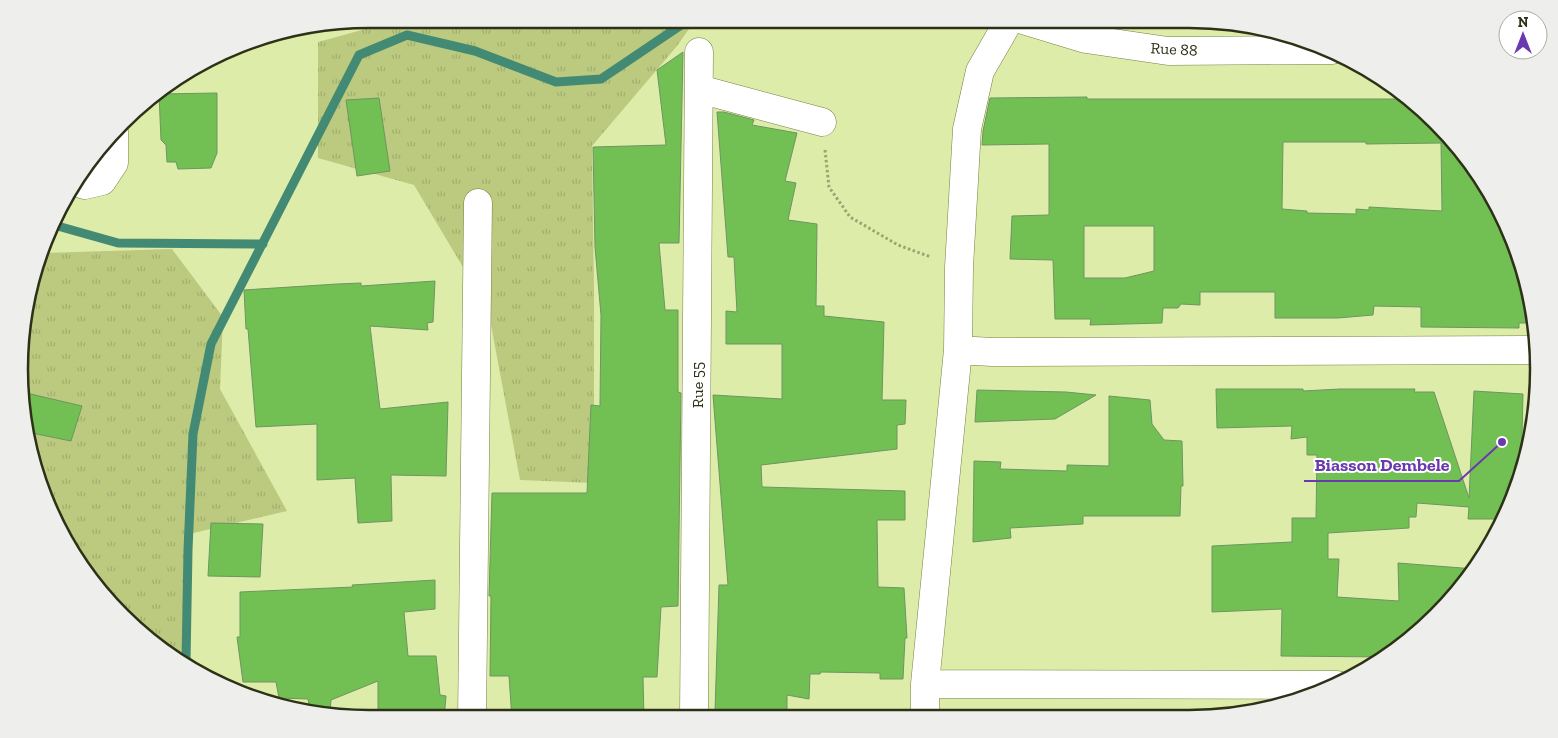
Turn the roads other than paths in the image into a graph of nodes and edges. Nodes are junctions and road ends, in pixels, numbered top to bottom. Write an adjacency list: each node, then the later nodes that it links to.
1 (1005, 28): 10 (street)
2 (1050, 28): 3 (street, Rue 88)
3 (1311, 50)
4 (699, 52): 5 (street, Rue 55)
5 (699, 88): 6 (street); 15 (street, Rue 55)
6 (822, 122)
7 (114, 142): 8 (street)
8 (82, 184)
9 (478, 203): 14 (street)
10 (958, 350): 11 (street); 12 (street)
11 (1530, 350)
12 (925, 684): 13 (street); 16 (street)
13 (1320, 685)
14 (472, 710)
15 (694, 710)
16 (925, 710)

